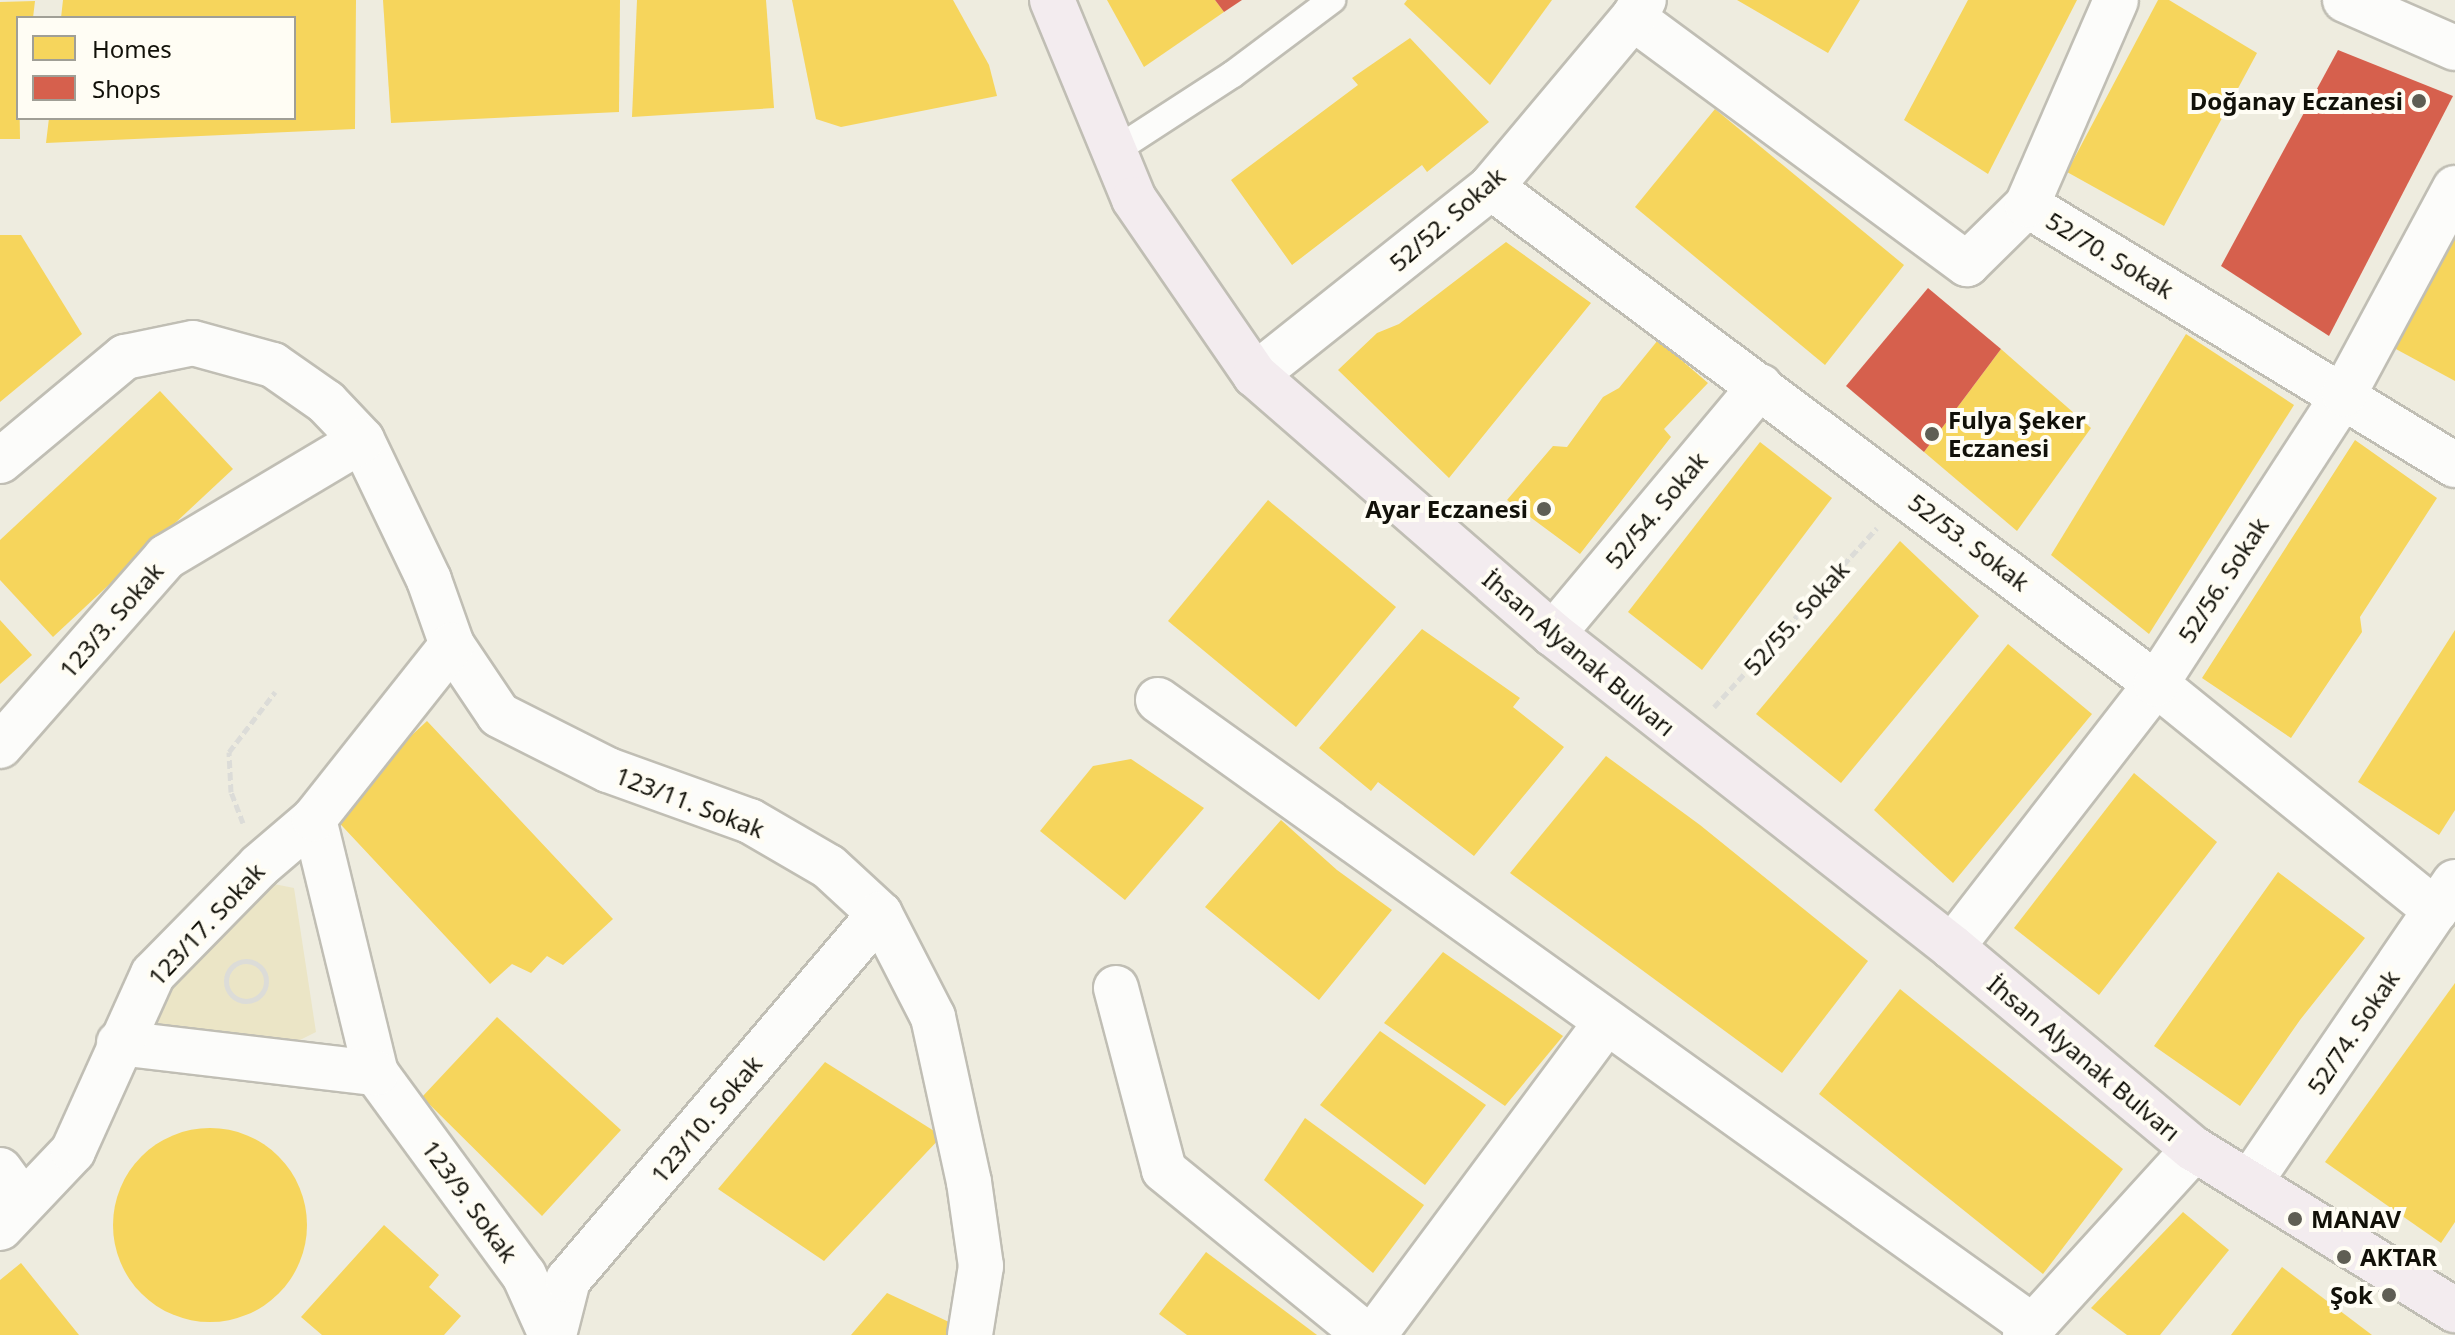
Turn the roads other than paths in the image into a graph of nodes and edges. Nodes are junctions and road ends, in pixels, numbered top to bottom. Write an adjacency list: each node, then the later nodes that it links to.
1 (1052, 0): 7 (main road, İhsan Alyanak Bulvarı)
2 (1332, 0): 7 (lane)
3 (2116, 0): 10 (street)
4 (2345, 0): 6 (street)
5 (1638, 9): 8 (street, 52/52. Sokak); 10 (street, 52/70. Sokak)
6 (2455, 48)
7 (1113, 152): 11 (main road, İhsan Alyanak Bulvarı)
8 (1491, 187): 11 (street, 52/52. Sokak); 12 (street, 52/53. Sokak)
9 (2455, 188): 13 (street, 52/56. Sokak)
10 (2027, 205): 13 (street, 52/70. Sokak)
11 (1255, 375): 17 (main road, İhsan Alyanak Bulvarı)
12 (1760, 386): 17 (street, 52/54. Sokak); 19 (street, 52/53. Sokak)
13 (2344, 394): 16 (street, 52/70. Sokak); 19 (street, 52/56. Sokak)
14 (362, 440): 15 (street, 123/11. Sokak); 18 (street, 123/11. Sokak); 21 (street, 123/3. Sokak)
15 (0, 461)
16 (2455, 465)
17 (1553, 634): 25 (main road, İhsan Alyanak Bulvarı)
18 (452, 645): 22 (street, 123/17. Sokak); 24 (street, 123/11. Sokak)
19 (2156, 684): 23 (street, 52/53. Sokak); 25 (street, 52/56. Sokak)
20 (1158, 700): 27 (street)
21 (0, 746)
22 (314, 819): 28 (street, 123/17. Sokak); 29 (street, 123/9. Sokak)
23 (2445, 897): 31 (street, 52/74. Sokak)
24 (880, 914): 35 (street, 123/10. Sokak); 36 (street, 123/11. Sokak)
25 (1952, 947): 30 (main road, İhsan Alyanak Bulvarı)
26 (1116, 988): 37 (street)
27 (1606, 1023): 34 (street); 38 (street)
28 (119, 1043): 29 (street); 32 (street, 123/17. Sokak)
29 (376, 1073): 35 (street, 123/9. Sokak)
30 (2194, 1149): 31 (main road, İhsan Alyanak Bulvarı); 34 (street)
31 (2250, 1182): 33 (main road); 39 (main road)
32 (8, 1200)
33 (2455, 1310)
34 (2028, 1330)
35 (552, 1335)
36 (970, 1335)
37 (1366, 1335)
38 (1374, 1335)
39 (2437, 1335)

